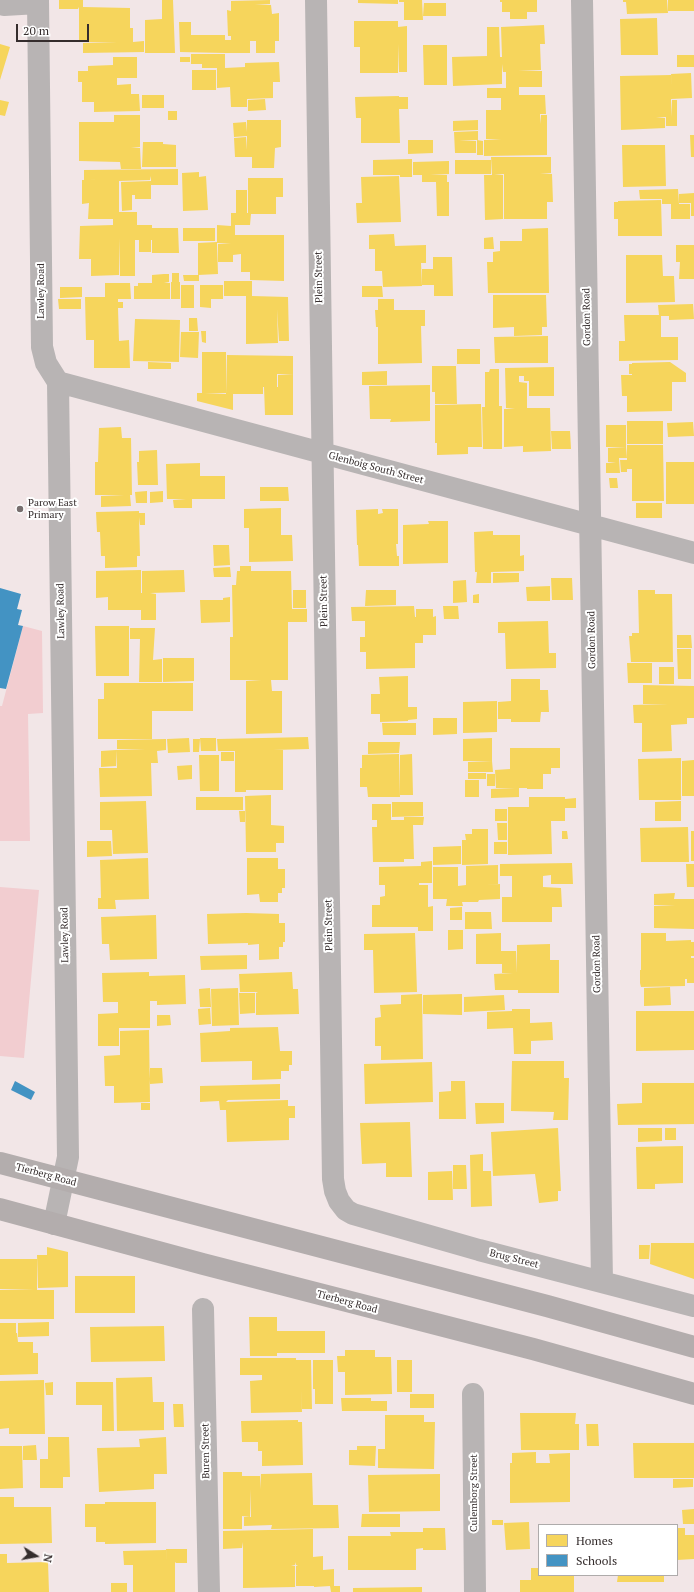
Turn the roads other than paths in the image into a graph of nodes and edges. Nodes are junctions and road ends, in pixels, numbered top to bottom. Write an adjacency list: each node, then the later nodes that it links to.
1 (316, 0): 6 (street, Plein Street)
2 (582, 0): 7 (street, Gordon Road)
3 (38, 2): 4 (street); 5 (street, Lawley Road)
4 (0, 3)
5 (58, 382): 6 (street, Glenboig South Street); 10 (street, Lawley Road)
6 (322, 454): 7 (street, Glenboig South Street); 11 (street, Plein Street)
7 (590, 525): 8 (street, Glenboig South Street); 14 (street, Gordon Road)
8 (694, 553)
9 (0, 1163): 10 (main road, Tierberg Road)
10 (64, 1180): 13 (street, Lawley Road); 17 (main road, Tierberg Road)
11 (339, 1201): 14 (street, Brug Street)
12 (0, 1209): 13 (main road, Tierberg Road)
13 (54, 1224): 19 (main road, Tierberg Road)
14 (602, 1281): 15 (street, Brug Street)
15 (694, 1306)
16 (203, 1309): 20 (street, Buren Street)
17 (694, 1347)
18 (473, 1394): 21 (street, Culemborg Street)
19 (694, 1394)
20 (209, 1592)
21 (475, 1592)

